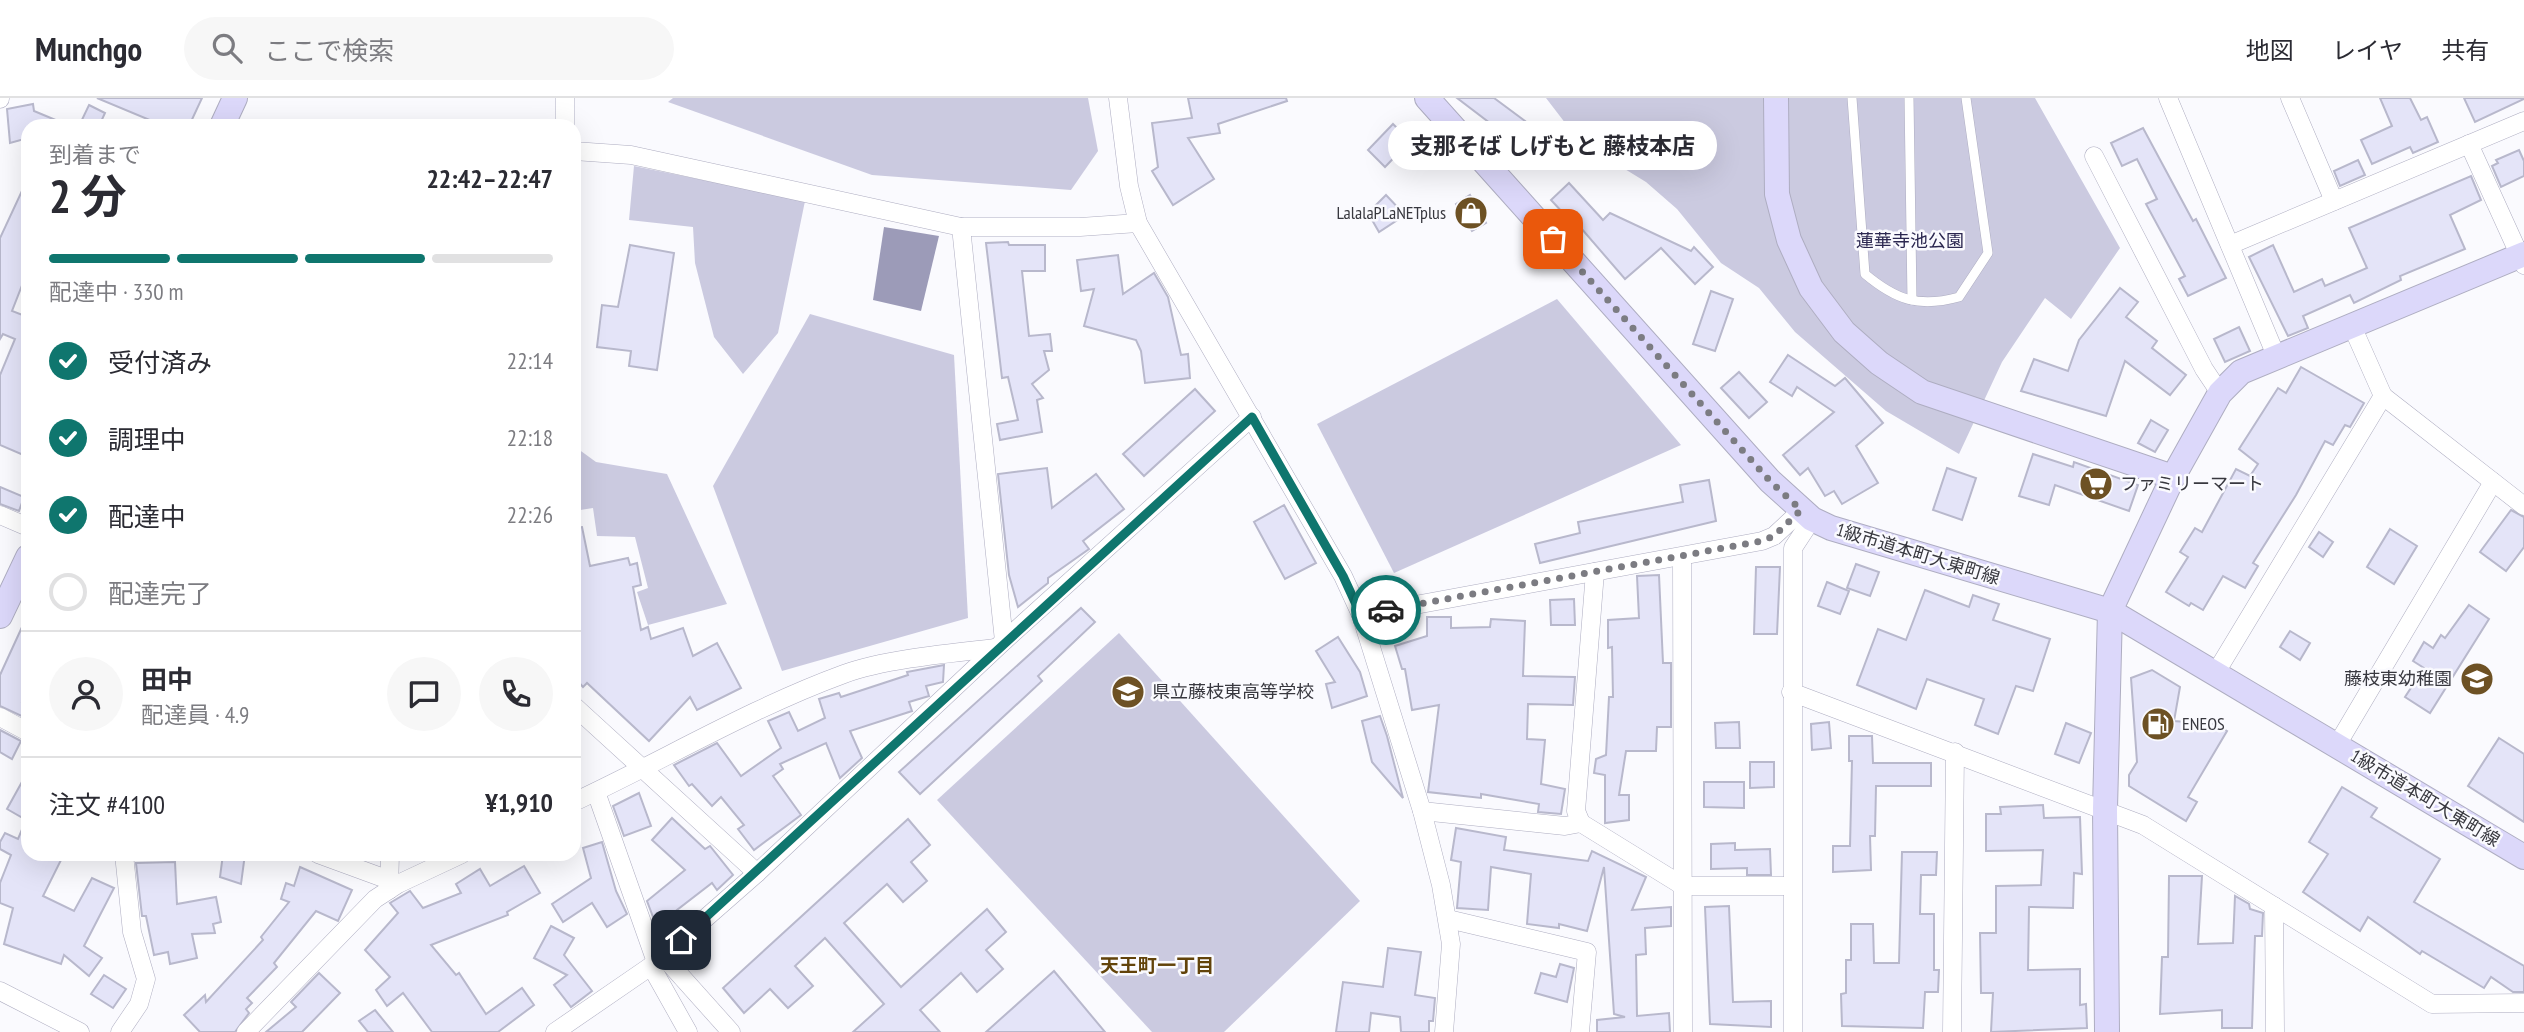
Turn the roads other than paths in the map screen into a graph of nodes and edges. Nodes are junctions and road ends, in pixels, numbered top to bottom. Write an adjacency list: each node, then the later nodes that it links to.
1 (235, 98): 11 (street)
2 (565, 98): 12 (street)
3 (1118, 98): 18 (street)
4 (1427, 98): 32 (street, 1級市道本町大東町線)
5 (1776, 98): 28 (street)
6 (1852, 98): 22 (lane)
7 (1909, 98): 22 (lane)
8 (1966, 98): 22 (lane)
9 (2168, 98): 20 (street)
10 (2290, 98): 17 (street)
11 (225, 119)
12 (565, 119)
13 (2524, 121): 14 (street)
14 (2469, 144): 17 (street); 21 (street)
15 (581, 151): 19 (street)
16 (2094, 156): 25 (street)
17 (2334, 201): 20 (street)
18 (1138, 223): 19 (street); 27 (street)
19 (961, 227): 40 (street)
20 (2230, 245): 24 (street)
21 (2522, 258): 23 (street)
22 (1912, 300)
23 (2352, 326): 24 (street); 26 (street)
24 (2277, 358): 25 (street)
25 (2220, 393): 28 (street)
26 (2383, 396): 29 (street); 41 (street)
27 (1252, 417): 38 (street); 40 (street)
28 (2173, 477): 37 (street)
29 (2493, 482): 30 (street); 46 (street)
30 (2524, 506)
31 (0, 515): 33 (street)
32 (1807, 515): 34 (street); 37 (street, 1級市道本町大東町線); 42 (street)
33 (21, 524)
34 (1682, 557): 36 (street); 61 (street)
35 (21, 572): 39 (street)
36 (1595, 572): 38 (street); 53 (street)
37 (2110, 611): 41 (street, 1級市道本町大東町線); 51 (street)
38 (1361, 615): 52 (street)
39 (0, 617)
40 (1000, 644): 48 (street); 59 (street)
41 (2215, 674): 46 (street, 1級市道本町大東町線)
42 (1791, 692): 47 (street); 62 (street)
43 (581, 712): 48 (street)
44 (0, 717): 45 (street)
45 (21, 729)
46 (2337, 746): 54 (street, 1級市道本町大東町線)
47 (1955, 752): 51 (street); 78 (street)
48 (640, 767): 49 (street); 59 (street)
49 (596, 792): 50 (street); 65 (street)
50 (581, 799)
51 (2105, 809): 63 (street); 79 (street)
52 (1422, 811): 53 (street); 64 (street)
53 (1581, 823): 61 (street)
54 (2523, 853)
55 (125, 861): 70 (street)
56 (334, 861): 60 (street)
57 (390, 861): 60 (street)
58 (446, 861): 60 (street)
59 (757, 873): 65 (street)
60 (389, 885): 71 (street)
61 (1683, 886): 62 (street); 76 (street)
62 (1792, 886): 77 (street)
63 (2274, 906): 67 (street); 80 (street)
64 (1448, 919): 74 (street); 75 (street)
65 (656, 962): 68 (street); 72 (street); 73 (street)
66 (0, 991): 69 (street)
67 (2524, 1003)
68 (560, 1030)
69 (80, 1032)
70 (120, 1032)
71 (246, 1032)
72 (688, 1032)
73 (731, 1032)
74 (1444, 1032)
75 (1580, 1032)
76 (1684, 1032)
77 (1793, 1032)
78 (1952, 1032)
79 (2107, 1032)
80 (2275, 1032)

